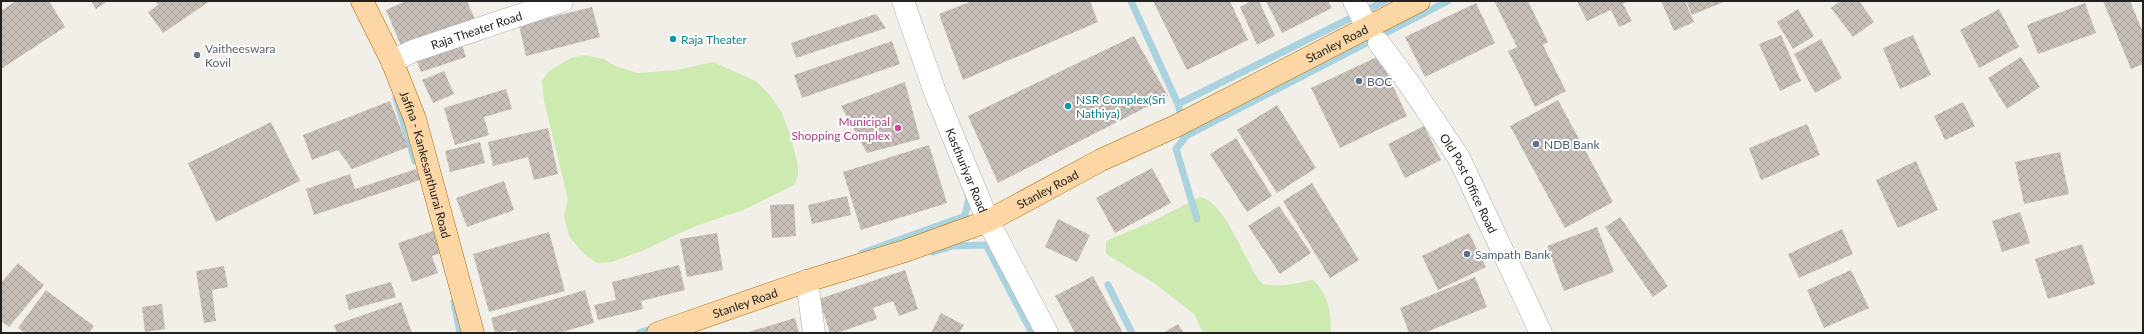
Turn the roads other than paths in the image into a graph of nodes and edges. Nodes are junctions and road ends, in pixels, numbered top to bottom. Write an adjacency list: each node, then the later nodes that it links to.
1 (362, 1): 7 (main road, Jaffna - Kankesanthurai Road)
2 (562, 1): 7 (street, Raja Theater Road)
3 (903, 1): 8 (street, Kasthuriyar Road)
4 (1354, 1): 6 (street, Old Post Office Road)
5 (1419, 1): 6 (main road, Stanley Road)
6 (1373, 35): 8 (main road, Stanley Road); 14 (street, Old Post Office Road)
7 (392, 61): 10 (main road, Jaffna - Kankesanthurai Road)
8 (988, 221): 9 (main road, Stanley Road); 13 (street, Kasthuriyar Road)
9 (807, 281): 11 (main road, Stanley Road); 12 (street)
10 (473, 333)
11 (658, 333)
12 (814, 333)
13 (1047, 333)
14 (1541, 333)

